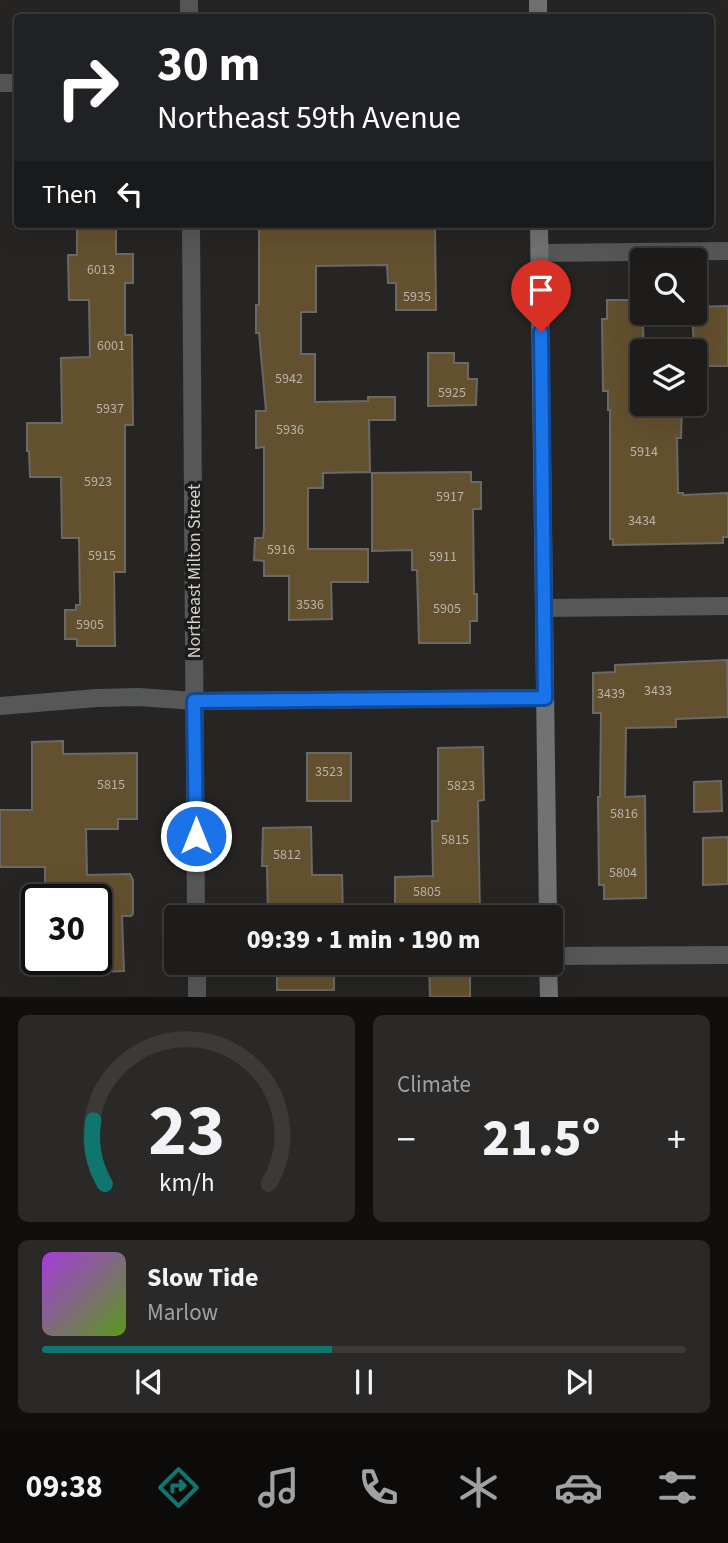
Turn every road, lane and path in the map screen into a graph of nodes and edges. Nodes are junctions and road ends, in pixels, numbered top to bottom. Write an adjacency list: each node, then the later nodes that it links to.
1 (191, 228): 8 (street, Northeast Milton Street)
2 (539, 228): 4 (main road)
3 (728, 251): 4 (street)
4 (540, 253): 6 (main road)
5 (728, 606): 6 (street)
6 (544, 608): 7 (main road)
7 (545, 698): 8 (street); 11 (main road)
8 (194, 701): 9 (street); 10 (street, Northeast Milton Street)
9 (0, 706)
10 (196, 905)
11 (548, 905)
12 (728, 955): 13 (street)
13 (563, 956)
14 (197, 975): 16 (street)
15 (548, 975): 17 (main road)
16 (197, 997)
17 (548, 997)

